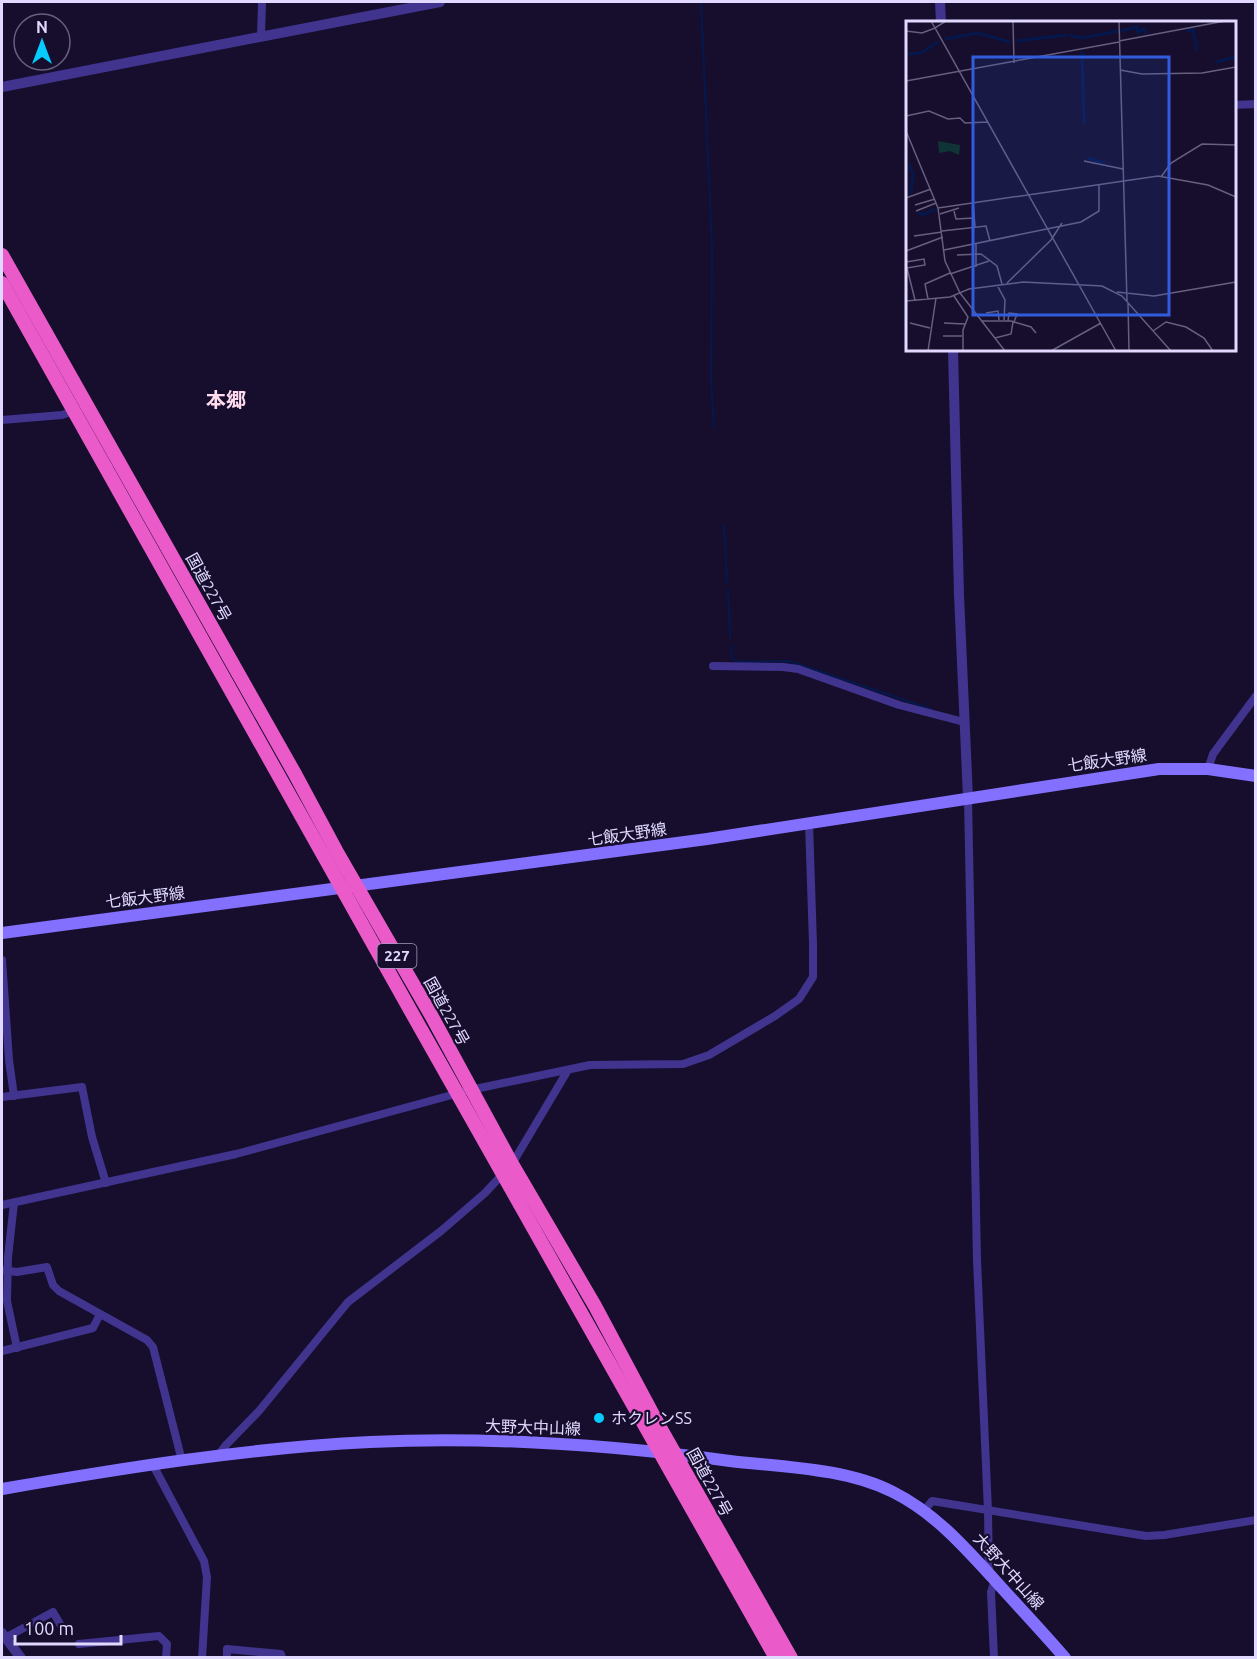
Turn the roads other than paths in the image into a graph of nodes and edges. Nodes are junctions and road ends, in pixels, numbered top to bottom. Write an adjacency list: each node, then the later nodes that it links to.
1 (262, 2): 5 (street)
2 (440, 2): 5 (street)
3 (940, 2): 4 (street)
4 (941, 21)
5 (261, 36): 6 (street)
6 (2, 87)
7 (1256, 104): 8 (street)
8 (1236, 105)
9 (2, 255): 13 (highway, 国道227号 / 227)
10 (2, 283): 12 (highway, 国道227号 / 227)
11 (953, 351): 17 (street)
12 (74, 411): 13 (street); 14 (street); 22 (highway, 国道227号 / 227)
13 (92, 415): 22 (highway, 国道227号 / 227)
14 (2, 420)
15 (713, 666): 17 (street)
16 (1256, 696): 18 (street)
17 (964, 722): 20 (street)
18 (1208, 769): 19 (main road, 七飯大野線); 20 (main road, 七飯大野線)
19 (1256, 776)
20 (968, 798): 21 (main road, 七飯大野線); 47 (street)
21 (809, 823): 22 (main road, 七飯大野線); 27 (street)
22 (350, 887): 23 (main road, 七飯大野線); 28 (highway, 国道227号 / 227)
23 (2, 933)
24 (2, 960): 25 (street)
25 (4, 1034): 26 (street)
26 (5, 1061): 29 (street)
27 (568, 1070): 28 (street); 31 (street)
28 (464, 1092): 31 (highway, 国道227号 / 227); 32 (highway, 国道227号 / 227); 33 (street)
29 (14, 1096): 30 (street); 33 (street)
30 (2, 1097)
31 (512, 1164): 32 (street); 41 (highway, 国道227号 / 227)
32 (502, 1176): 40 (highway, 国道227号 / 227); 42 (street)
33 (106, 1183): 34 (street)
34 (14, 1203): 35 (street); 36 (street)
35 (2, 1205)
36 (4, 1270): 37 (street); 38 (street)
37 (100, 1314): 38 (street); 43 (street)
38 (17, 1348): 39 (street)
39 (2, 1351)
40 (660, 1452): 41 (main road, 大野大中山線); 42 (main road, 大野大中山線); 58 (highway, 国道227号 / 227)
41 (676, 1453): 46 (main road, 大野大中山線); 59 (highway, 国道227号 / 227)
42 (218, 1456): 43 (main road, 大野大中山線)
43 (182, 1461): 44 (main road, 大野大中山線)
44 (153, 1465): 45 (main road, 大野大中山線); 55 (street)
45 (2, 1489)
46 (924, 1510): 47 (street); 49 (main road, 大野大中山線)
47 (988, 1511): 48 (street); 49 (street)
48 (1256, 1520)
49 (992, 1577): 60 (street); 61 (main road, 大野大中山線)
50 (63, 1629): 51 (street)
51 (3, 1635): 53 (street)
52 (79, 1644): 54 (street)
53 (21, 1658)
54 (166, 1658)
55 (202, 1658)
56 (227, 1658): 57 (street)
57 (282, 1658)
58 (776, 1658)
59 (791, 1658)
60 (994, 1658)
61 (1065, 1658)

